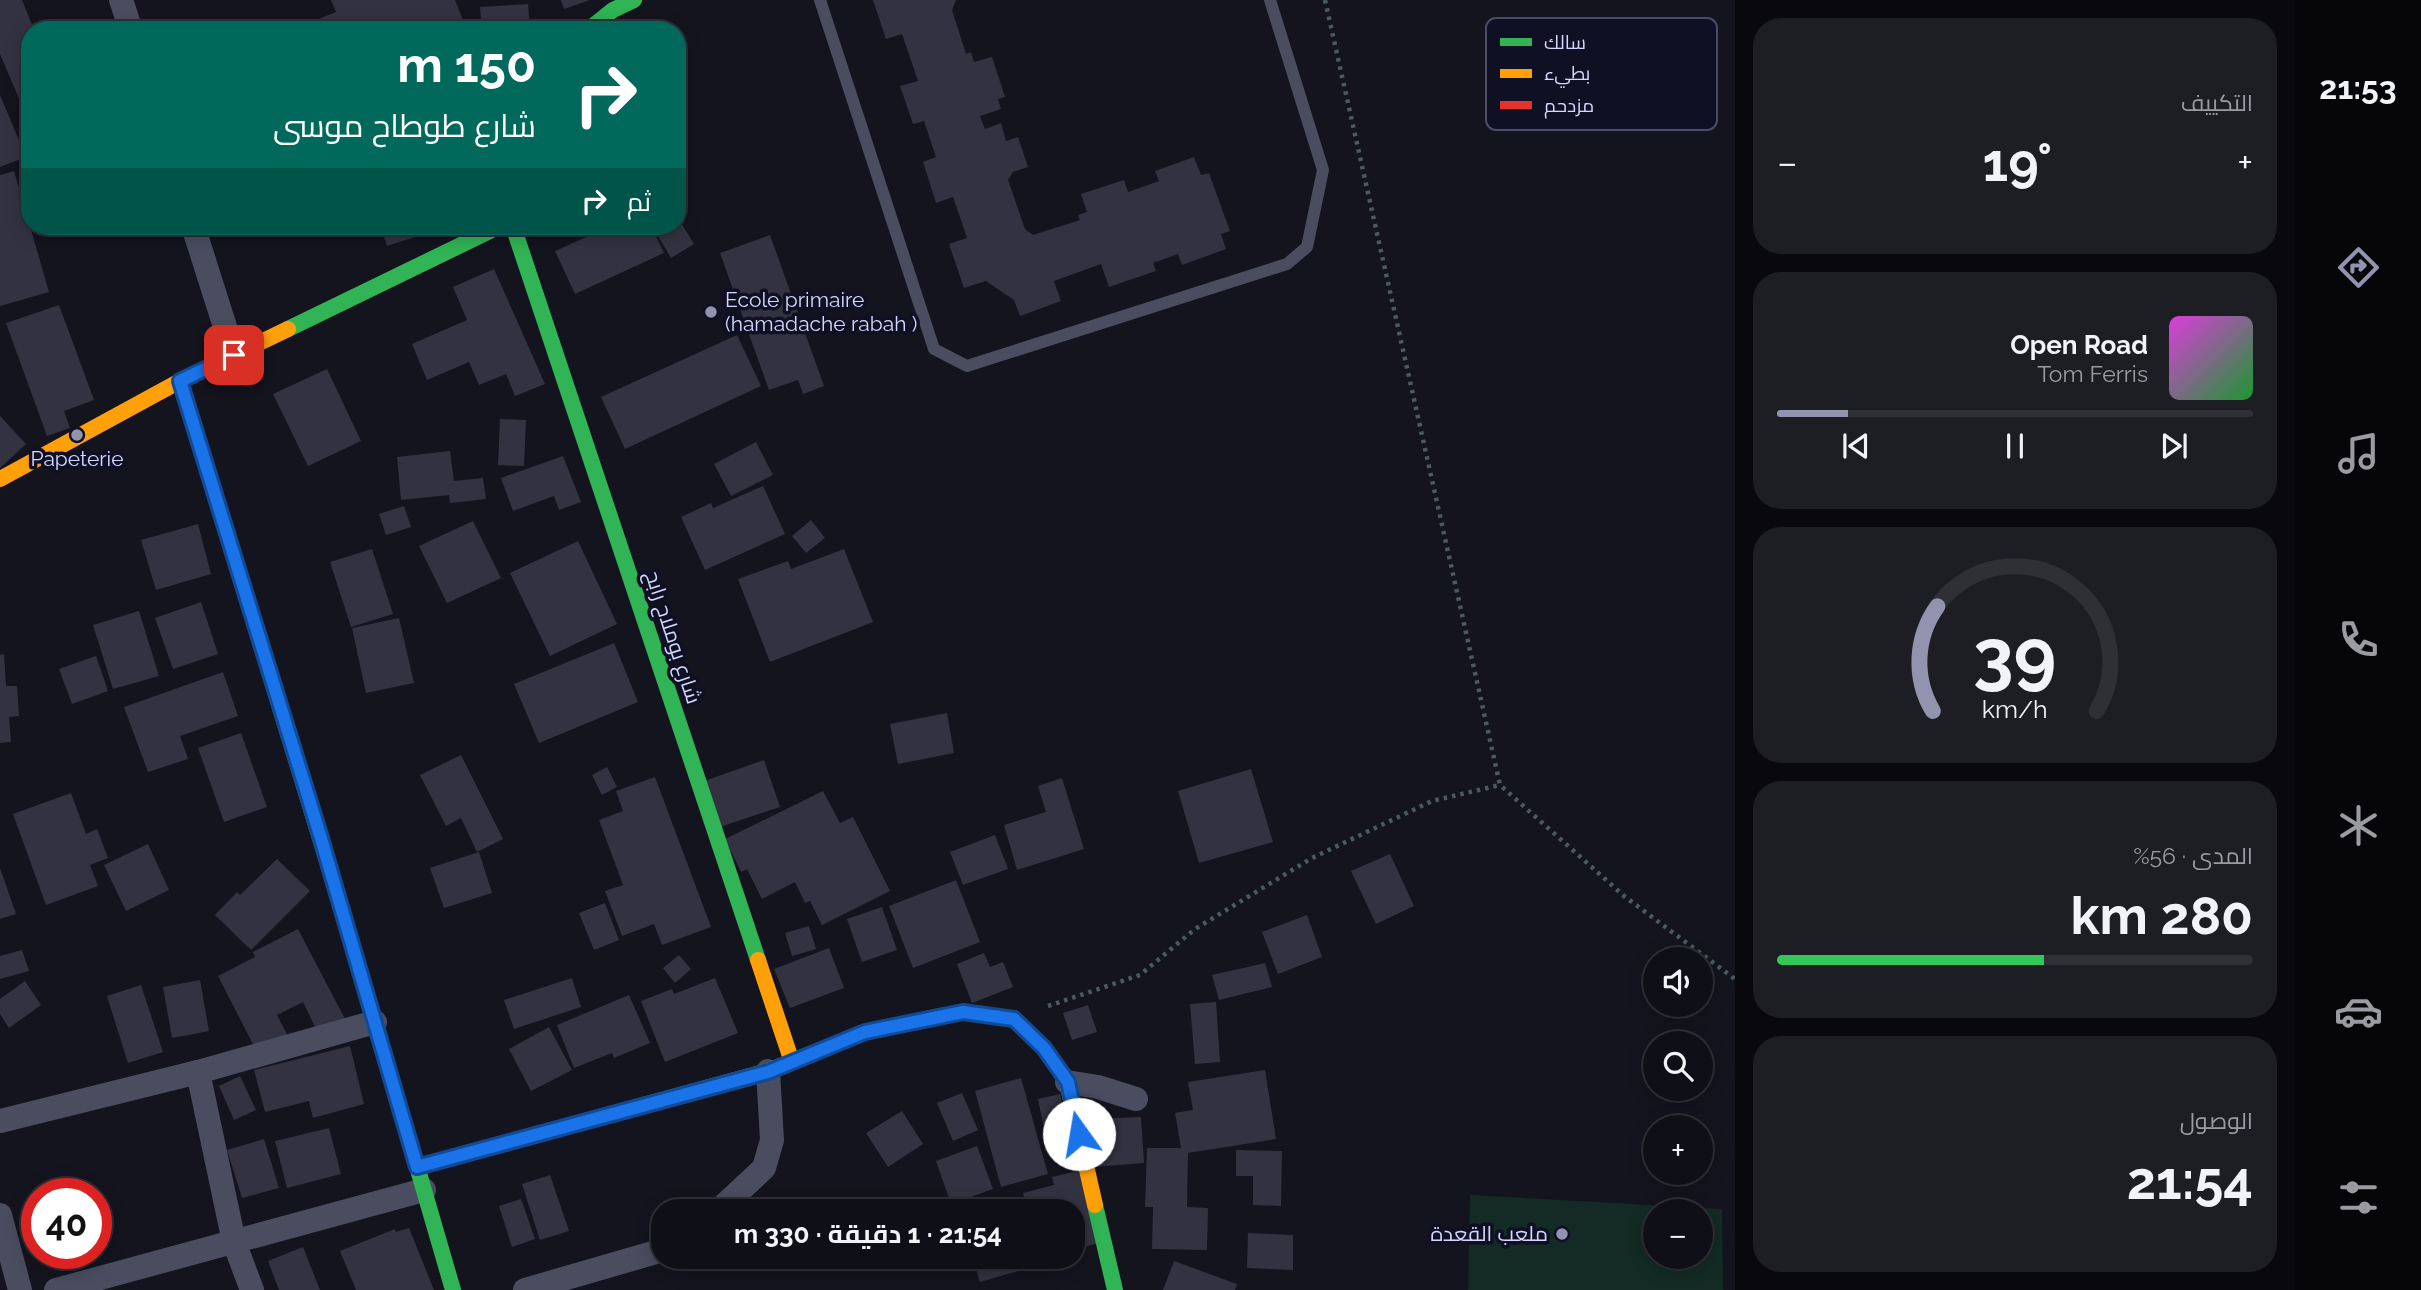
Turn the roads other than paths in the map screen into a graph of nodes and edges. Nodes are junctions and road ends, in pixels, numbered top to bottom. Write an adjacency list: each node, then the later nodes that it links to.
1 (121, 0): 5 (street)
2 (634, 0): 6 (street)
3 (820, 0): 4 (lane)
4 (1270, 0)
5 (128, 21)
6 (599, 21)
7 (195, 235): 10 (street)
8 (481, 235): 10 (street)
9 (516, 235): 14 (street, شارع بوملاح رابح)
10 (234, 355): 11 (street)
11 (180, 381): 12 (street); 13 (street)
12 (0, 479)
13 (375, 1022): 15 (street); 20 (street)
14 (792, 1062): 16 (street); 17 (street)
15 (198, 1072): 19 (street); 23 (street)
16 (768, 1072): 20 (street); 21 (street)
17 (1068, 1082): 18 (street); 30 (street)
18 (1136, 1099)
19 (0, 1121)
20 (421, 1178): 23 (street); 28 (street)
21 (731, 1199)
22 (0, 1215): 25 (street)
23 (234, 1242): 26 (street); 27 (street)
24 (651, 1253): 29 (street)
25 (20, 1290)
26 (57, 1290)
27 (252, 1290)
28 (453, 1290)
29 (525, 1290)
30 (1115, 1290)

